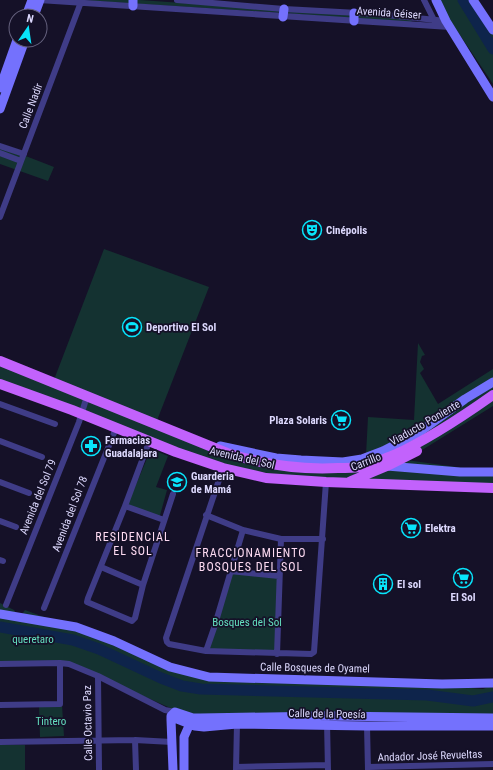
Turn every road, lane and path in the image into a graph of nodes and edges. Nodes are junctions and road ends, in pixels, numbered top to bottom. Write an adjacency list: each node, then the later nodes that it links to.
1 (40, 0): 7 (street, Avenida Géiser)
2 (178, 0): 6 (street, Avenida Géiser)
3 (424, 0): 12 (street)
4 (436, 0): 13 (street)
5 (473, 0): 15 (street)
6 (208, 1): 9 (street); 10 (street, Avenida Géiser)
7 (82, 2): 8 (street, Avenida Géiser); 23 (street, Calle Nadir)
8 (133, 3): 9 (street, Avenida Géiser)
9 (208, 12): 10 (street, Avenida Géiser)
10 (283, 13): 11 (street, Avenida Géiser)
11 (354, 17): 12 (street, Avenida Géiser); 14 (street, Avenida Géiser)
12 (434, 19): 13 (street, Avenida Géiser); 14 (street)
13 (448, 24): 14 (street, Avenida Géiser); 19 (street)
14 (437, 27)
15 (493, 30)
16 (14, 48): 18 (street)
17 (23, 48): 20 (street)
18 (0, 88)
19 (493, 96)
20 (0, 109)
21 (0, 146): 23 (street)
22 (0, 153): 24 (street)
23 (24, 154): 24 (street, Calle Nadir)
24 (21, 161): 25 (street, Calle Nadir)
25 (0, 217)
26 (0, 361): 30 (main road, Avenida del Sol)
27 (493, 382): 38 (street, Avenida del Sol)
28 (0, 384): 33 (main road, Avenida del Sol)
29 (493, 395): 40 (main road, Viaducto Poniente)
30 (87, 396): 33 (street, Avenida del Sol 79); 38 (main road, Avenida del Sol)
31 (493, 400): 41 (main road, Carrillo)
32 (0, 404): 34 (street)
33 (81, 414): 35 (main road, Avenida del Sol); 62 (street, Avenida del Sol 79)
34 (56, 424)
35 (116, 428): 37 (main road, Avenida del Sol); 63 (street, Avenida del Sol 78)
36 (0, 441): 39 (street)
37 (149, 442): 42 (main road, Avenida del Sol); 50 (street)
38 (205, 443): 40 (main road, Avenida del Sol)
39 (42, 457)
40 (270, 465)
41 (388, 466): 43 (street); 46 (main road, Carrillo)
42 (222, 468): 45 (main road, Avenida del Sol); 51 (street)
43 (493, 472)
44 (0, 482): 48 (street)
45 (326, 482): 46 (main road, Avenida del Sol); 56 (street)
46 (349, 482): 47 (main road, Avenida del Sol)
47 (493, 488)
48 (29, 493)
49 (173, 494): 52 (street)
50 (125, 506): 52 (street); 58 (street)
51 (206, 515): 55 (street); 65 (street)
52 (164, 520): 61 (street)
53 (0, 521): 54 (street)
54 (16, 527)
55 (243, 530): 57 (street); 59 (street)
56 (323, 539): 57 (street); 66 (street)
57 (281, 540): 60 (street)
58 (101, 567): 61 (street); 61 (street)
59 (230, 571): 60 (street); 65 (street)
60 (279, 576): 66 (street)
61 (143, 585)
62 (6, 605)
63 (44, 608)
64 (0, 614): 70 (street, Calle Bosques de Oyamel)
65 (206, 651): 66 (street)
66 (276, 654)
67 (60, 663): 68 (street, Calle de la Poesía); 69 (street, Calle de la Poesía); 71 (street)
68 (0, 664)
69 (98, 676): 72 (street, Calle de la Poesía); 79 (street, Calle Octavio Paz)
70 (493, 683)
71 (0, 705)
72 (170, 713): 74 (street, Calle de la Poesía); 82 (street)
73 (493, 718): 75 (street, Calle de la Poesía)
74 (192, 721): 75 (street, Calle de la Poesía); 76 (street, Calle de la Poesía); 92 (street)
75 (327, 721): 76 (street, Calle de la Poesía); 77 (street, Calle de la Poesía); 84 (street)
76 (238, 724): 87 (street)
77 (367, 726): 78 (street, Calle de la Poesía); 88 (street)
78 (493, 726)
79 (99, 740): 80 (street); 81 (street); 89 (street, Calle Octavio Paz)
80 (135, 740): 82 (street); 90 (street)
81 (0, 742)
82 (172, 742): 91 (street)
83 (493, 764): 86 (street, Andador José Revueltas)
84 (328, 767): 85 (street)
85 (288, 768): 87 (street)
86 (459, 768): 88 (street, Andador José Revueltas)
87 (236, 769)
88 (368, 769)
89 (99, 770)
90 (136, 770)
91 (173, 770)
92 (184, 770)

